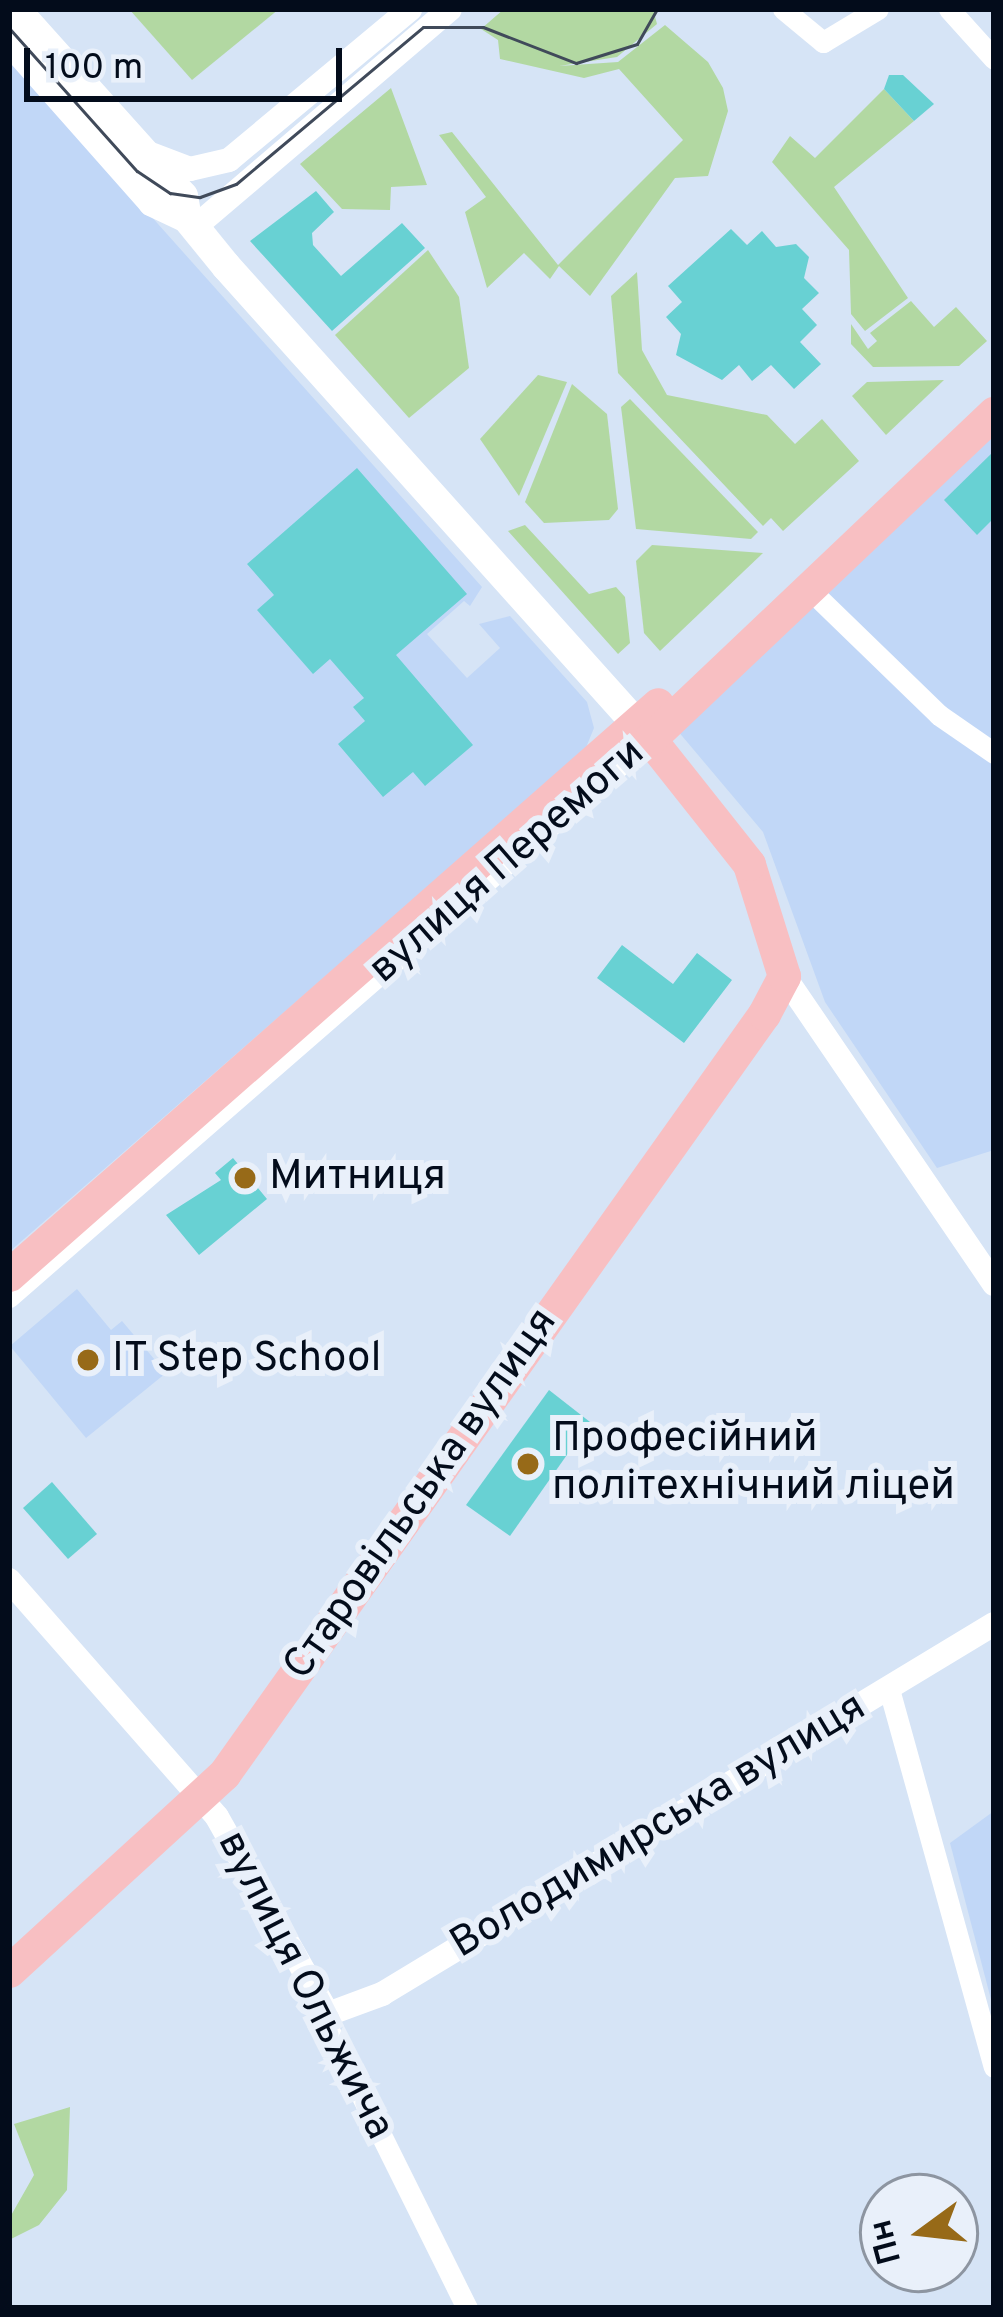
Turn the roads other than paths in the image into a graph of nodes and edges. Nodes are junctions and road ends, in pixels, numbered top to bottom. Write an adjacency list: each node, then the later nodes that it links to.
1 (15, 9): 11 (main road)
2 (410, 9): 11 (street)
3 (450, 9): 12 (street)
4 (783, 9): 5 (street)
5 (878, 9)
6 (949, 9): 10 (street)
7 (962, 9): 9 (street)
8 (9, 39): 12 (main road)
9 (994, 44)
10 (994, 59)
11 (145, 151): 12 (main road)
12 (191, 222): 16 (main road)
13 (994, 393): 16 (main road, вулиця Перемоги)
14 (994, 412): 15 (main road, вулиця Перемоги)
15 (806, 586): 16 (main road, вулиця Перемоги); 17 (street)
16 (644, 732): 18 (main road); 19 (main road, вулиця Перемоги); 21 (street, вулиця Перемоги)
17 (994, 752)
18 (784, 976): 20 (street); 25 (main road, Старовільська вулиця)
19 (9, 1275)
20 (994, 1284)
21 (9, 1297)
22 (9, 1580): 25 (street, вулиця Ольжича)
23 (994, 1624): 24 (street, Володимирська вулиця)
24 (889, 1689): 27 (street, Володимирська вулиця); 28 (street)
25 (199, 1797): 26 (main road, Старовільська вулиця); 27 (street, вулиця Ольжича)
26 (9, 1971)
27 (319, 2010): 29 (street, вулиця Ольжича)
28 (994, 2067)
29 (467, 2308)

